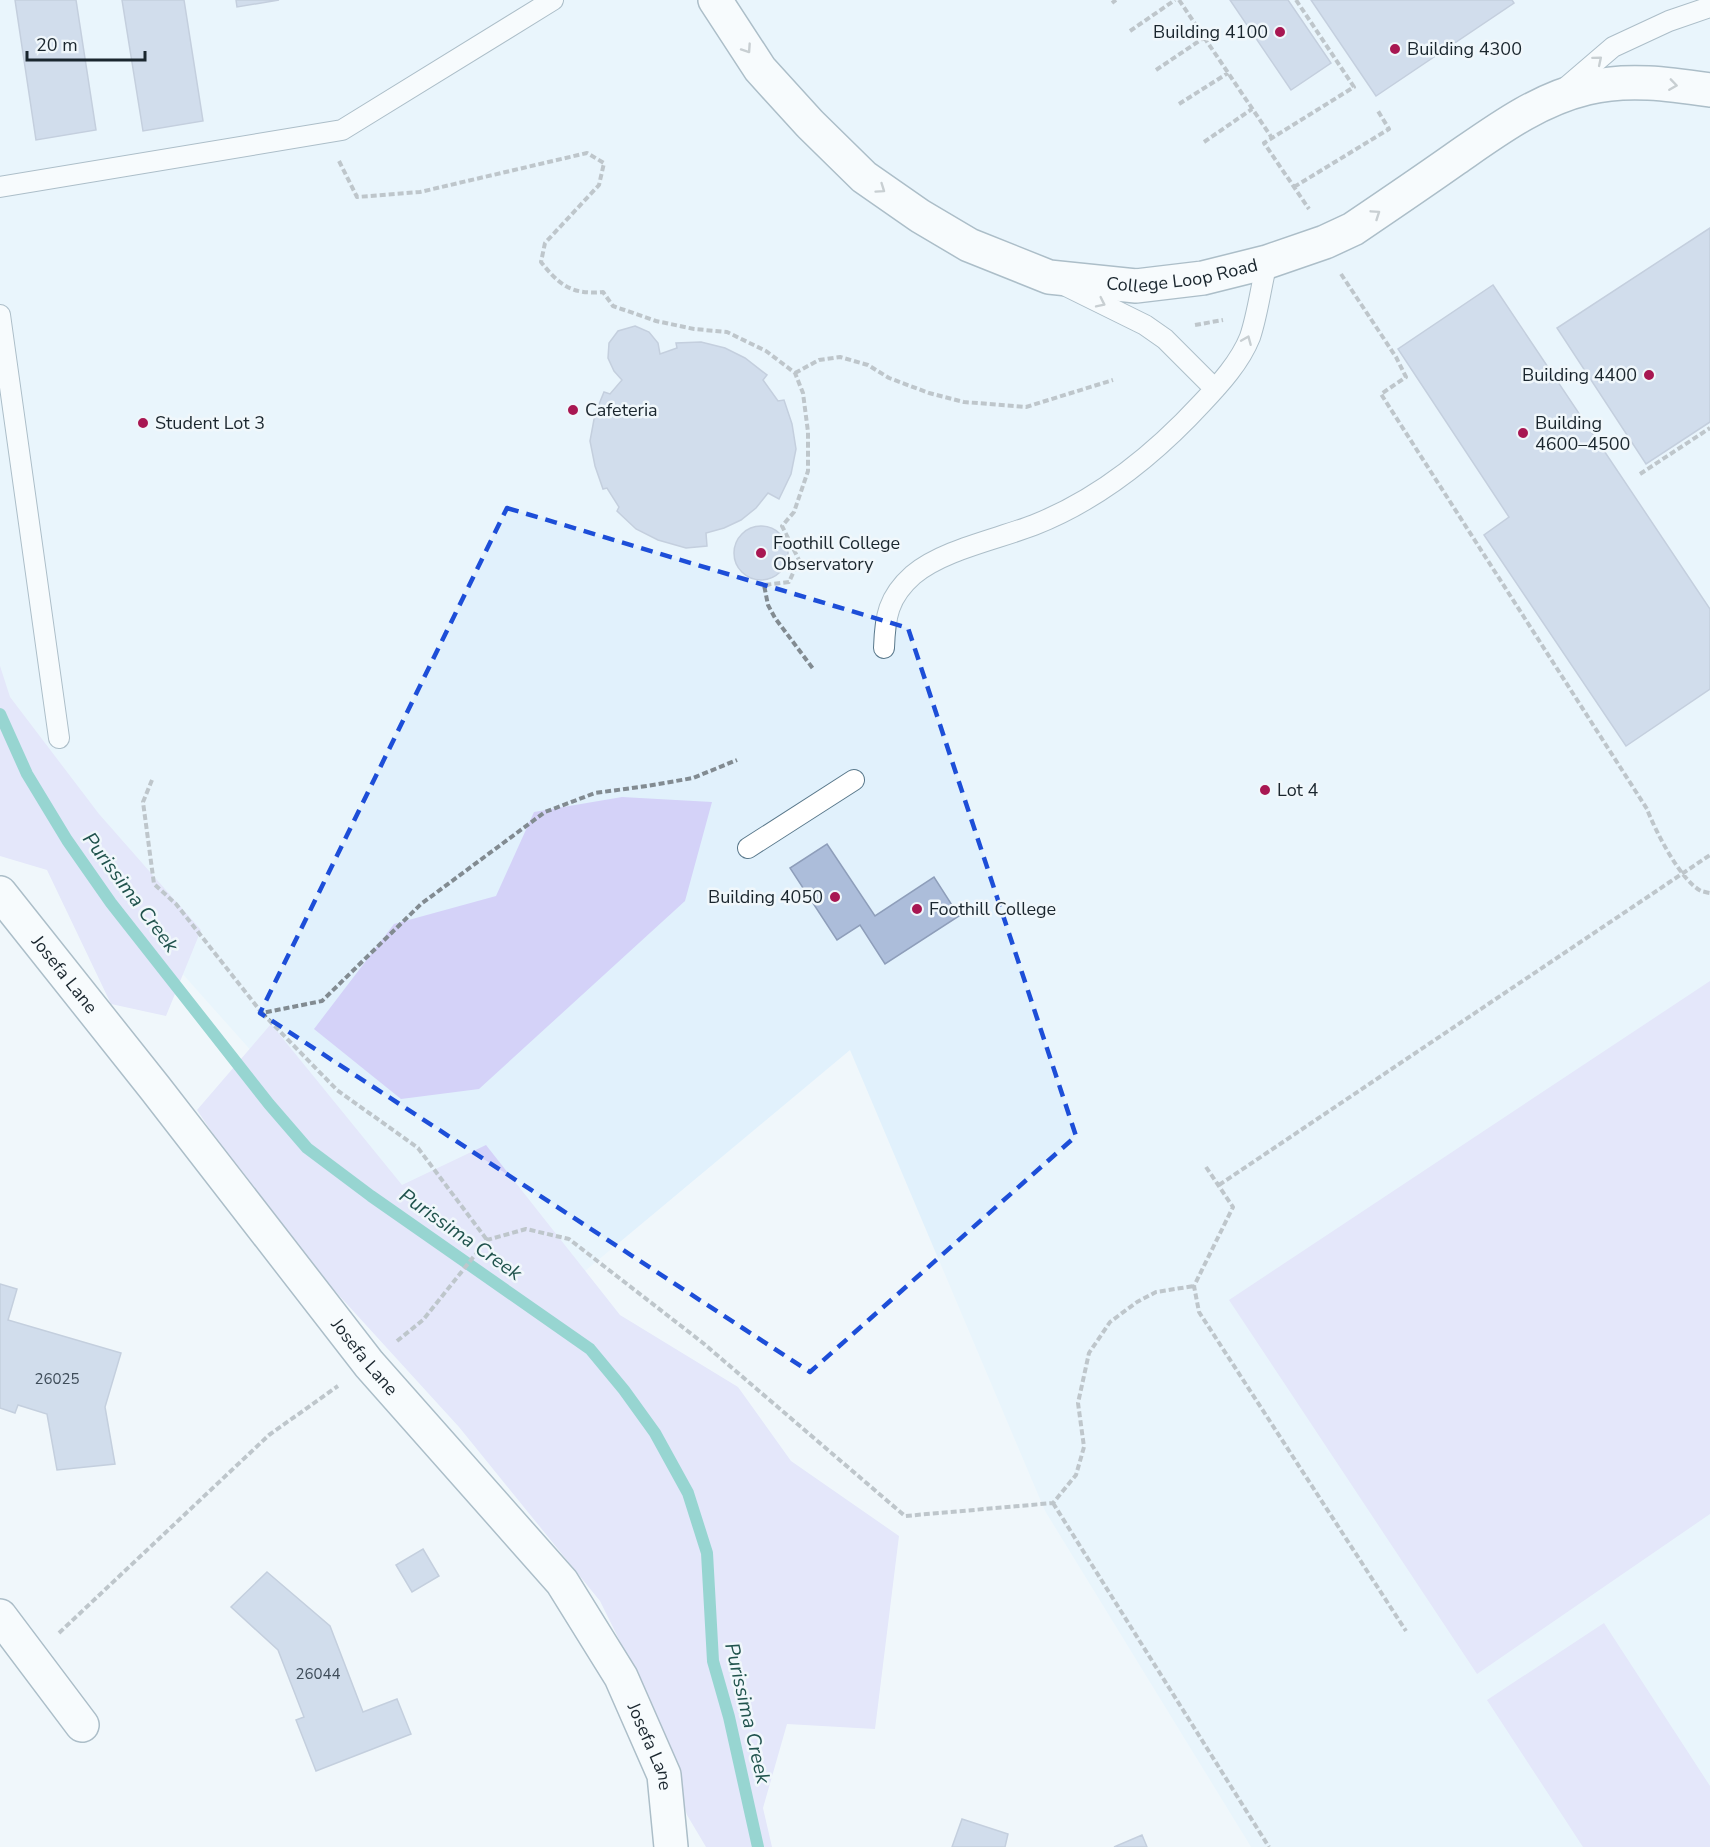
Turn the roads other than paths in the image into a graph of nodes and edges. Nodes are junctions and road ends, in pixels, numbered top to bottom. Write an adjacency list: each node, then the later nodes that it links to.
1 (553, 0): 6 (lane)
2 (715, 0): 8 (street, College Loop Road, one-way to 8)
3 (1710, 7): 5 (lane, one-way to 3)
4 (1710, 90): 5 (street, College Loop Road, one-way to 4)
5 (1553, 98): 7 (street, College Loop Road, one-way to 5)
6 (0, 187)
7 (1267, 262): 8 (street, College Loop Road); 10 (lane, one-way to 7)
8 (1049, 278): 10 (lane, one-way to 10)
9 (0, 315): 12 (lane)
10 (1215, 389): 11 (lane)
11 (884, 648)
12 (59, 738)
13 (854, 780): 14 (lane)
14 (748, 848)
15 (0, 893): 18 (street, Josefa Lane)
16 (0, 1616): 17 (street)
17 (82, 1725)
18 (671, 1847)

